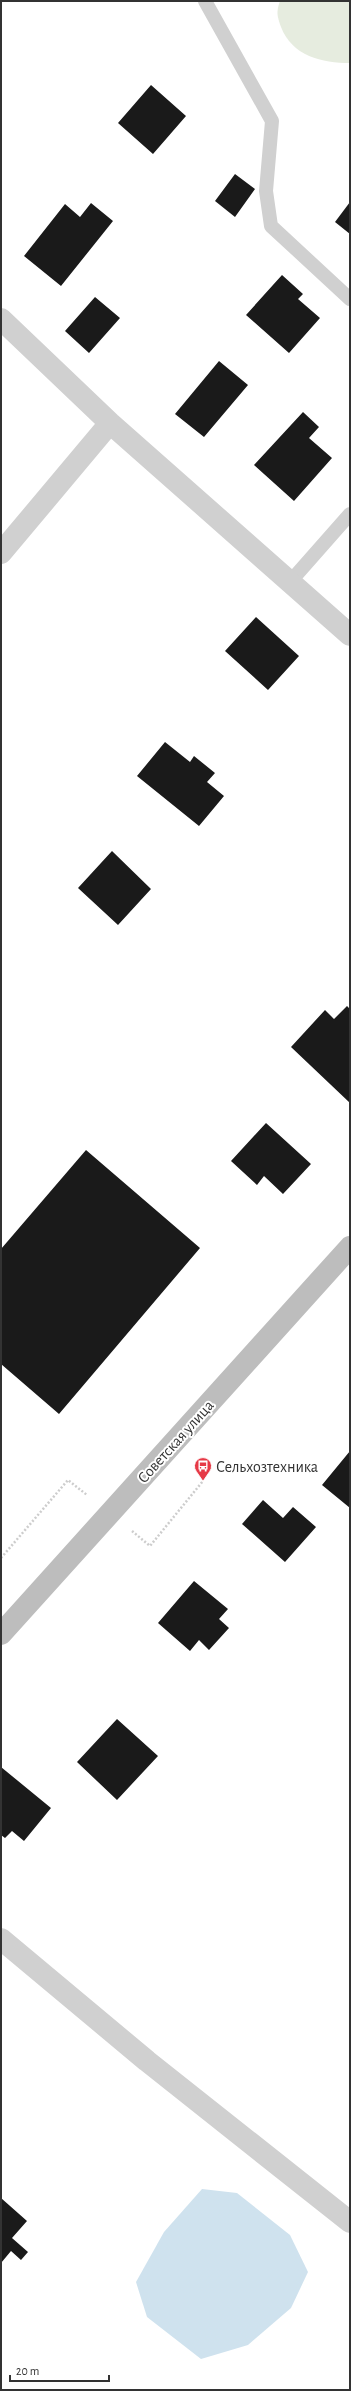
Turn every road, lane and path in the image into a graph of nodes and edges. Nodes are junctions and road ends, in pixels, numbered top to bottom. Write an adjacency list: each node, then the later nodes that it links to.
1 (205, 1): 2 (lane)
2 (350, 299)
3 (1, 319): 4 (street)
4 (110, 423): 6 (street); 7 (street)
5 (350, 514): 7 (lane)
6 (1, 553)
7 (290, 582): 8 (street)
8 (350, 635)
9 (350, 1247): 10 (street, Советская улица)
10 (1, 1634)
11 (1, 1939): 12 (street)
12 (350, 2222)

